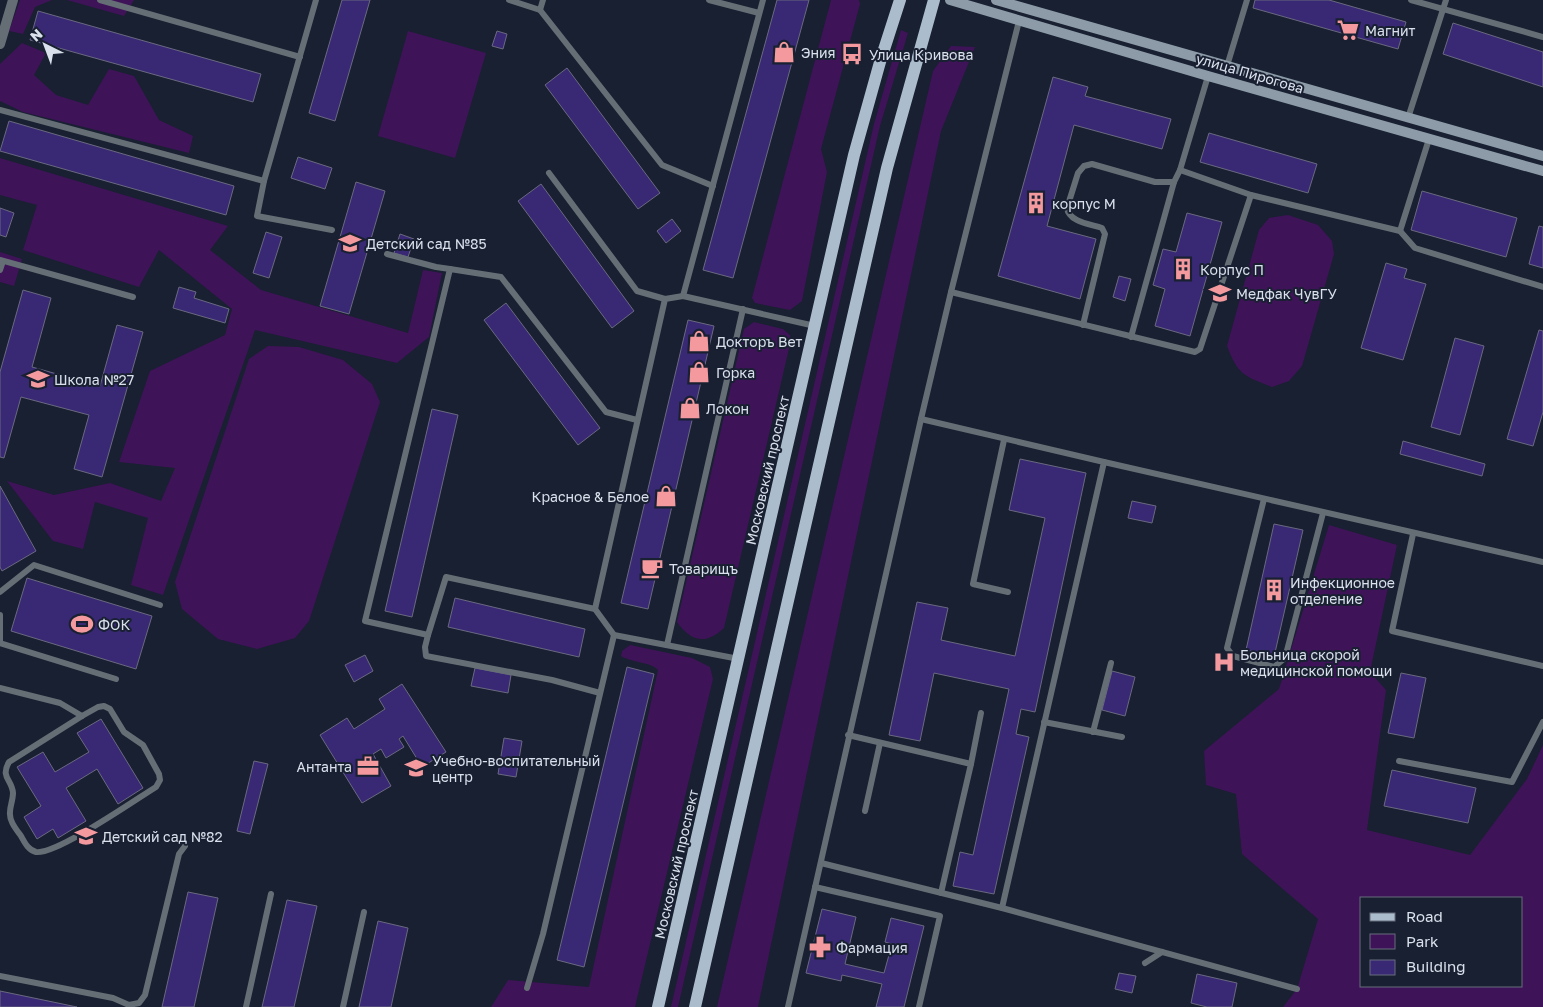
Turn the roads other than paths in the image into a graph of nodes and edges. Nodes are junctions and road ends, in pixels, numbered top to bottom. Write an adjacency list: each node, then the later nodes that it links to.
1 (13, 0): 21 (street)
2 (100, 0): 22 (lane)
3 (316, 0): 22 (lane)
4 (509, 0): 16 (lane)
5 (543, 0): 16 (lane)
6 (709, 0): 18 (lane)
7 (763, 0): 18 (lane)
8 (900, 0): 53 (main road, Московский проспект)
9 (934, 0): 105 (main road)
10 (950, 0): 19 (main road, улица Пирогова)
11 (999, 0): 15 (main road, улица Пирогова)
12 (1247, 0): 24 (lane)
13 (1410, 0): 17 (lane)
14 (1446, 0): 17 (lane)
15 (1022, 8): 19 (main road); 23 (main road, улица Пирогова)
16 (540, 10): 38 (lane)
17 (1443, 10): 20 (lane); 28 (lane)
18 (759, 13): 38 (lane)
19 (1019, 21): 25 (main road, улица Пирогова); 47 (lane)
20 (1543, 37)
21 (0, 44)
22 (300, 57): 36 (lane)
23 (1212, 62): 24 (main road, улица Пирогова); 25 (main road)
24 (1227, 66): 26 (main road); 28 (main road, улица Пирогова)
25 (1208, 76): 26 (main road, улица Пирогова); 33 (lane)
26 (1223, 80): 30 (main road, улица Пирогова)
27 (0, 110): 36 (lane)
28 (1408, 118): 29 (main road, улица Пирогова); 30 (main road)
29 (1433, 125): 31 (main road); 32 (main road, улица Пирогова)
30 (1404, 132): 31 (main road, улица Пирогова)
31 (1429, 139): 34 (main road, улица Пирогова); 41 (lane)
32 (1543, 156)
33 (1180, 170): 37 (lane); 39 (lane)
34 (1543, 171)
35 (549, 173): 50 (lane)
36 (264, 181): 40 (lane)
37 (1174, 182): 52 (lane); 54 (lane)
38 (713, 186): 48 (lane)
39 (1251, 195): 41 (lane); 54 (lane)
40 (332, 230)
41 (1400, 232): 46 (lane)
42 (387, 254): 44 (lane)
43 (1, 260): 45 (lane); 49 (lane)
44 (450, 269): 56 (lane); 68 (lane)
45 (0, 270)
46 (1543, 287)
47 (951, 292): 52 (lane); 55 (lane)
48 (683, 296): 50 (lane); 51 (lane)
49 (133, 297)
50 (665, 299): 56 (lane)
51 (743, 309): 53 (lane); 70 (lane)
52 (1082, 325): 54 (lane)
53 (815, 326): 71 (main road, Московский проспект)
54 (1131, 336)
55 (920, 419): 57 (lane); 82 (lane)
56 (637, 420): 66 (lane)
57 (1004, 440): 58 (lane); 64 (lane)
58 (1104, 462): 59 (lane); 79 (lane)
59 (1264, 499): 60 (lane); 60 (lane)
60 (1323, 513): 61 (lane)
61 (1413, 534): 62 (lane); 73 (lane)
62 (1543, 562)
63 (0, 592): 65 (lane)
64 (1008, 592)
65 (160, 605)
66 (595, 609): 68 (lane); 69 (lane)
67 (0, 615): 74 (lane)
68 (428, 635): 76 (lane)
69 (614, 635): 70 (lane); 76 (lane)
70 (667, 645): 71 (lane)
71 (739, 659): 104 (main road, Московский проспект)
72 (1111, 662): 81 (lane)
73 (1543, 666)
74 (116, 679)
75 (0, 688): 78 (lane)
76 (600, 693): 98 (lane)
77 (981, 713): 86 (lane)
78 (82, 716): 78 (lane)
79 (1044, 722): 81 (lane); 93 (lane)
80 (1543, 722): 85 (lane)
81 (1093, 732): 83 (lane)
82 (848, 735): 84 (lane); 89 (lane)
83 (1122, 737)
84 (880, 743): 86 (lane); 87 (lane)
85 (1399, 760)
86 (971, 764): 91 (lane)
87 (865, 811)
88 (185, 846): 100 (lane)
89 (820, 862): 90 (lane); 91 (lane)
90 (815, 886): 101 (lane); 106 (lane)
91 (941, 892): 93 (lane)
92 (272, 894): 102 (lane)
93 (1002, 908): 95 (lane)
94 (364, 912): 103 (lane)
95 (1162, 952): 96 (lane); 99 (lane)
96 (1145, 963)
97 (0, 976): 100 (lane)
98 (527, 988)
99 (1297, 989)
100 (129, 1006)
101 (791, 1006)
102 (246, 1007)
103 (343, 1007)
104 (658, 1007)
105 (694, 1007)
106 (919, 1007)

